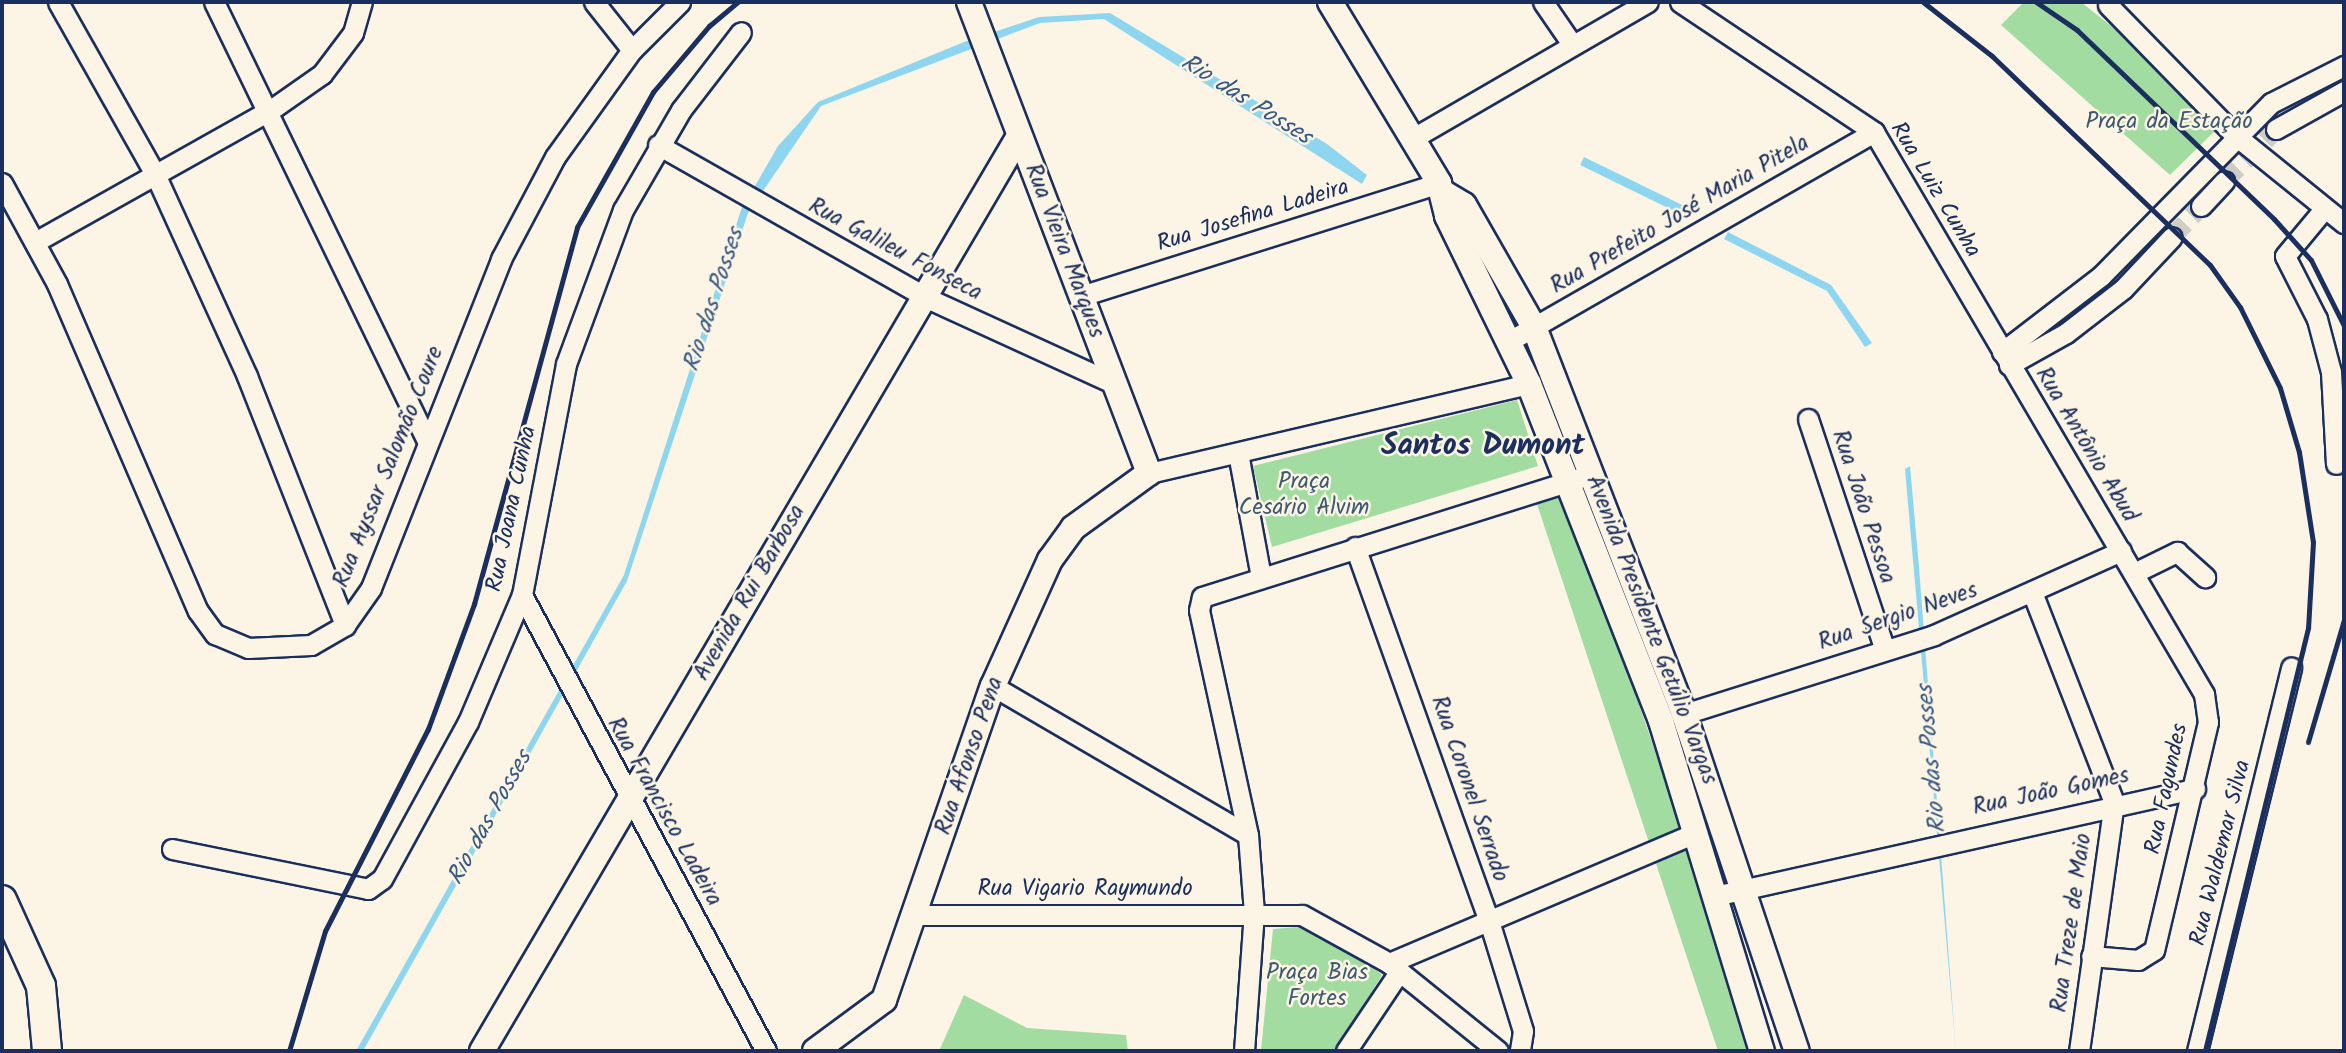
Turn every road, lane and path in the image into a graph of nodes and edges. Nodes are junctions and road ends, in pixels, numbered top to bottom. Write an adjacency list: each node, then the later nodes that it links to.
1 (58, 2): 24 (street)
2 (215, 2): 17 (street)
3 (362, 2): 17 (street)
4 (594, 2): 14 (street)
5 (680, 2): 14 (street, Rua Ayssar Salomão Coure)
6 (969, 2): 20 (main road, Rua Vieira Marques)
7 (1329, 2): 22 (main road, Avenida Presidente Getúlio Vargas)
8 (1543, 2): 13 (street)
9 (1648, 2): 13 (street)
10 (1680, 2): 19 (street, Rua Luiz Cunha)
11 (2108, 5): 21 (street)
12 (741, 32): 23 (street, Rua Joana Cunha)
13 (1572, 44): 22 (street)
14 (632, 50): 41 (street, Rua Ayssar Salomão Coure)
15 (2344, 66): 21 (street)
16 (2344, 91): 18 (street)
17 (272, 109): 24 (street); 41 (street)
18 (2276, 129)
19 (1874, 132): 35 (street, Rua Prefeito José Maria Pitela); 37 (street, Rua Luiz Cunha)
20 (1019, 136): 33 (main road, Rua Vieira Marques); 34 (main road, Avenida Rui Barbosa)
21 (2236, 136): 29 (street); 37 (street)
22 (1415, 137): 27 (main road, Avenida Presidente Getúlio Vargas)
23 (658, 145): 34 (street, Rua Galileu Fonseca); 53 (street, Rua Joana Cunha)
24 (155, 174): 32 (street); 54 (street)
25 (2224, 181): 28 (street)
26 (2, 183): 32 (street, Rua Ayssar Salomão Coure)
27 (1442, 188): 33 (street, Rua Josefina Ladeira); 35 (main road, Avenida Presidente Getúlio Vargas); 36 (main road, Avenida Presidente Getúlio Vargas)
28 (2201, 206)
29 (2324, 209): 30 (street); 43 (street)
30 (2344, 223)
31 (2172, 237): 37 (street)
32 (35, 242): 54 (street, Rua Ayssar Salomão Coure)
33 (1081, 296): 38 (main road, Rua Vieira Marques)
34 (927, 298): 38 (street, Rua Galileu Fonseca); 61 (main road, Avenida Rui Barbosa)
35 (1534, 327): 36 (street, Rua Prefeito José Maria Pitela); 45 (main road, Avenida Presidente Getúlio Vargas)
36 (1511, 340): 39 (main road, Avenida Presidente Getúlio Vargas)
37 (2005, 358): 48 (street, Rua Antônio Abud)
38 (1115, 384): 44 (main road, Rua Vieira Marques)
39 (1529, 384): 42 (street); 45 (main road); 46 (main road, Avenida Presidente Getúlio Vargas)
40 (1808, 419): 56 (street, Rua João Pessoa)
41 (427, 441): 54 (street, Rua Ayssar Salomão Coure)
42 (1238, 453): 44 (street); 50 (street)
43 (2336, 464)
44 (1149, 473): 58 (main road, Rua Afonso Pena)
45 (1592, 474): 46 (street); 59 (main road, Avenida Presidente Getúlio Vargas)
46 (1567, 482): 47 (street); 55 (main road, Avenida Presidente Getúlio Vargas)
47 (1355, 547): 50 (street); 71 (street, Rua Coronel Serrado)
48 (2121, 551): 49 (street, Rua Fagundes); 52 (street, Rua Sergio Neves)
49 (2136, 572): 51 (street); 60 (street, Rua Fagundes)
50 (1261, 577): 64 (street)
51 (2205, 577)
52 (2032, 592): 56 (street, Rua Sergio Neves); 62 (street)
53 (522, 595): 61 (street, Rua Francisco Ladeira); 65 (street, Rua Joana Cunha)
54 (345, 625)
55 (1625, 629): 59 (main road); 63 (main road, Avenida Presidente Getúlio Vargas)
56 (1885, 650): 59 (street, Rua Sergio Neves)
57 (2291, 667): 86 (street, Rua Waldemar Silva)
58 (993, 686): 64 (street); 70 (main road, Rua Afonso Pena)
59 (1684, 713): 66 (main road, Avenida Presidente Getúlio Vargas)
60 (2195, 789): 62 (street, Rua João Gomes); 72 (street, Rua Fagundes)
61 (630, 800): 75 (main road, Avenida Rui Barbosa); 76 (street, Rua Francisco Ladeira)
62 (2114, 802): 66 (street, Rua João Gomes); 72 (street, Rua Treze de Maio)
63 (1695, 833): 67 (main road, Avenida Presidente Getúlio Vargas); 71 (street)
64 (1248, 835): 69 (street)
65 (172, 849)
66 (1747, 886): 67 (street, Rua João Gomes); 84 (main road, Avenida Presidente Getúlio Vargas)
67 (1715, 896): 82 (main road, Avenida Presidente Getúlio Vargas)
68 (2, 900): 74 (highway)
69 (1254, 913): 70 (street, Rua Vigario Raymundo); 73 (street); 78 (street)
70 (917, 915): 77 (main road, Rua Afonso Pena)
71 (1489, 921): 73 (street); 81 (street, Rua Coronel Serrado)
72 (2091, 956): 85 (street, Rua Treze de Maio)
73 (1394, 968): 79 (street); 80 (street)
74 (47, 1051)
75 (482, 1051)
76 (766, 1051)
77 (815, 1051)
78 (1244, 1051)
79 (1346, 1051)
80 (1498, 1051)
81 (1520, 1051)
82 (1762, 1051)
83 (1776, 1051): 84 (main road)
84 (1794, 1051)
85 (2079, 1051)
86 (2197, 1051)

